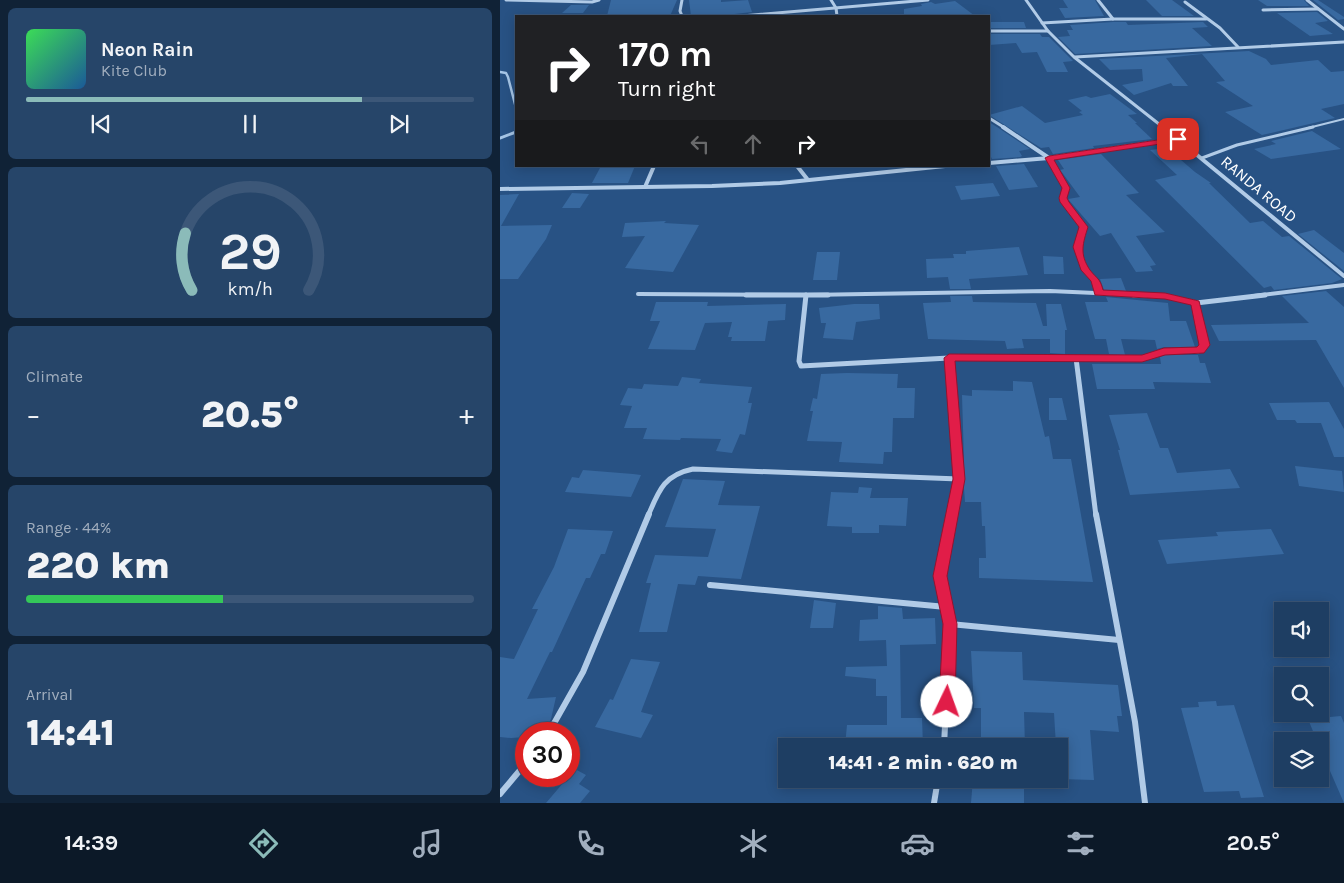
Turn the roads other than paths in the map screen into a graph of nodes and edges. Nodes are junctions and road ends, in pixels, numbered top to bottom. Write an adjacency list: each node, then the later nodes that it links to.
1 (506, 0): 2 (street)
2 (599, 0)
3 (682, 0): 13 (street)
4 (831, 0): 10 (street)
5 (928, 0): 10 (street)
6 (1026, 0): 18 (street, RANDA ROAD)
7 (1098, 0): 17 (street)
8 (1307, 0): 11 (street)
9 (1185, 2): 16 (street)
10 (836, 8): 14 (street); 15 (street)
11 (1318, 9): 12 (street); 19 (street)
12 (1263, 10)
13 (682, 15)
14 (759, 15)
15 (837, 15)
16 (1206, 19): 17 (street); 23 (street)
17 (1113, 20): 18 (street)
18 (1042, 23): 21 (street, RANDA ROAD)
19 (1344, 29)
20 (990, 31): 21 (street)
21 (1048, 31): 24 (street, RANDA ROAD)
22 (1344, 42): 23 (street)
23 (1238, 48): 24 (street)
24 (1074, 57): 27 (street, RANDA ROAD)
25 (990, 119): 28 (street)
26 (1344, 119): 29 (lane)
27 (1178, 139): 28 (street); 29 (street, RANDA ROAD)
28 (1049, 158): 30 (street); 39 (street)
29 (1202, 158): 37 (street, RANDA ROAD)
30 (990, 163)
31 (654, 167): 35 (street)
32 (798, 167): 34 (street)
33 (932, 167): 34 (street)
34 (808, 180): 35 (street)
35 (645, 187): 36 (street)
36 (500, 189)
37 (1344, 276)
38 (1344, 285): 42 (street)
39 (1099, 293): 41 (street); 42 (street)
40 (638, 294): 41 (street)
41 (806, 295): 43 (street)
42 (1196, 303): 44 (street)
43 (949, 358): 44 (street); 45 (street)
44 (1076, 358): 49 (street)
45 (959, 479): 47 (street); 50 (street)
46 (710, 585): 47 (street)
47 (946, 607): 48 (street)
48 (950, 624): 49 (street); 51 (street)
49 (1119, 640): 56 (street)
50 (555, 722)
51 (944, 738)
52 (515, 776): 54 (street)
53 (936, 788): 55 (street)
54 (500, 794)
55 (934, 803)
56 (1145, 803)

